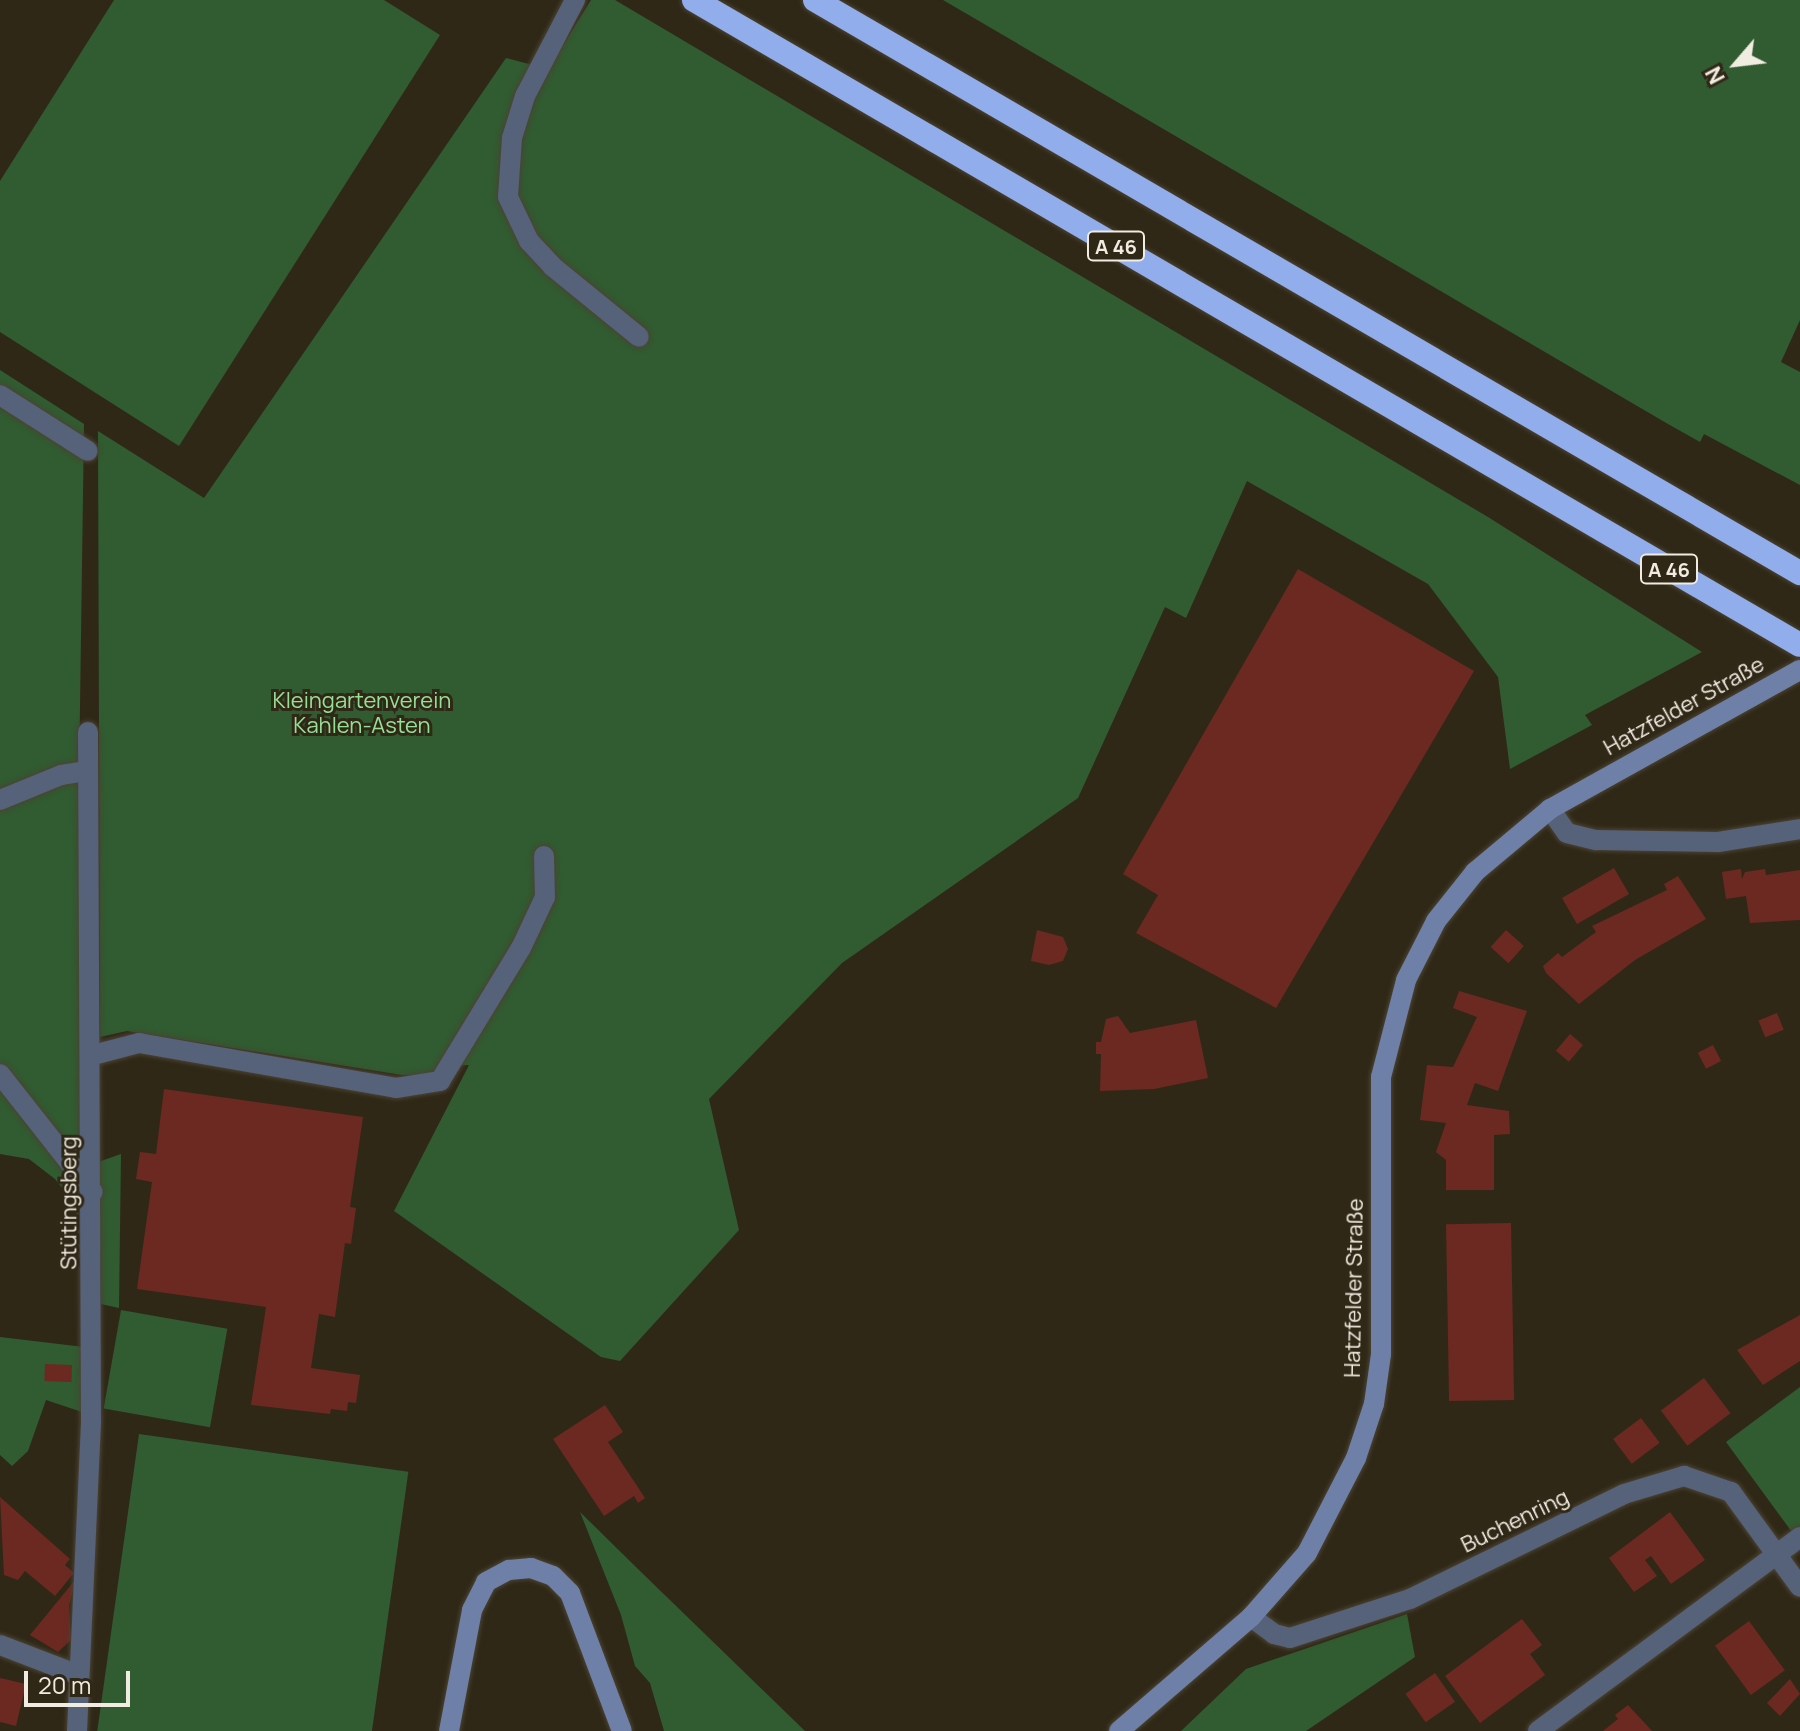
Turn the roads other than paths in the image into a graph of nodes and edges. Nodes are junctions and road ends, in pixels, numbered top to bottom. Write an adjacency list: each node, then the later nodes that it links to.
1 (575, 0): 4 (street)
2 (694, 0): 8 (highway, A 46)
3 (815, 0): 7 (highway, A 46)
4 (639, 337)
5 (0, 395): 6 (street)
6 (88, 451)
7 (1794, 568)
8 (1800, 645)
9 (1800, 670): 13 (main road, Hatzfelder Straße)
10 (88, 732): 11 (street, Stütingsberg)
11 (87, 771): 12 (street); 16 (street, Stütingsberg)
12 (0, 800)
13 (1550, 809): 14 (street); 22 (main road, Hatzfelder Straße)
14 (1800, 829)
15 (544, 856): 16 (street)
16 (93, 1055): 18 (street, Stütingsberg)
17 (0, 1074): 18 (street)
18 (93, 1192): 24 (street, Stütingsberg)
19 (1800, 1537): 20 (street)
20 (1776, 1555): 21 (street, Buchenring); 22 (street, Buchenring); 29 (street)
21 (1800, 1587)
22 (1251, 1617): 28 (main road, Hatzfelder Straße)
23 (0, 1645): 24 (street)
24 (78, 1675): 25 (street, Stütingsberg)
25 (77, 1731)
26 (449, 1731): 27 (main road)
27 (622, 1731)
28 (1119, 1731)
29 (1538, 1731)

